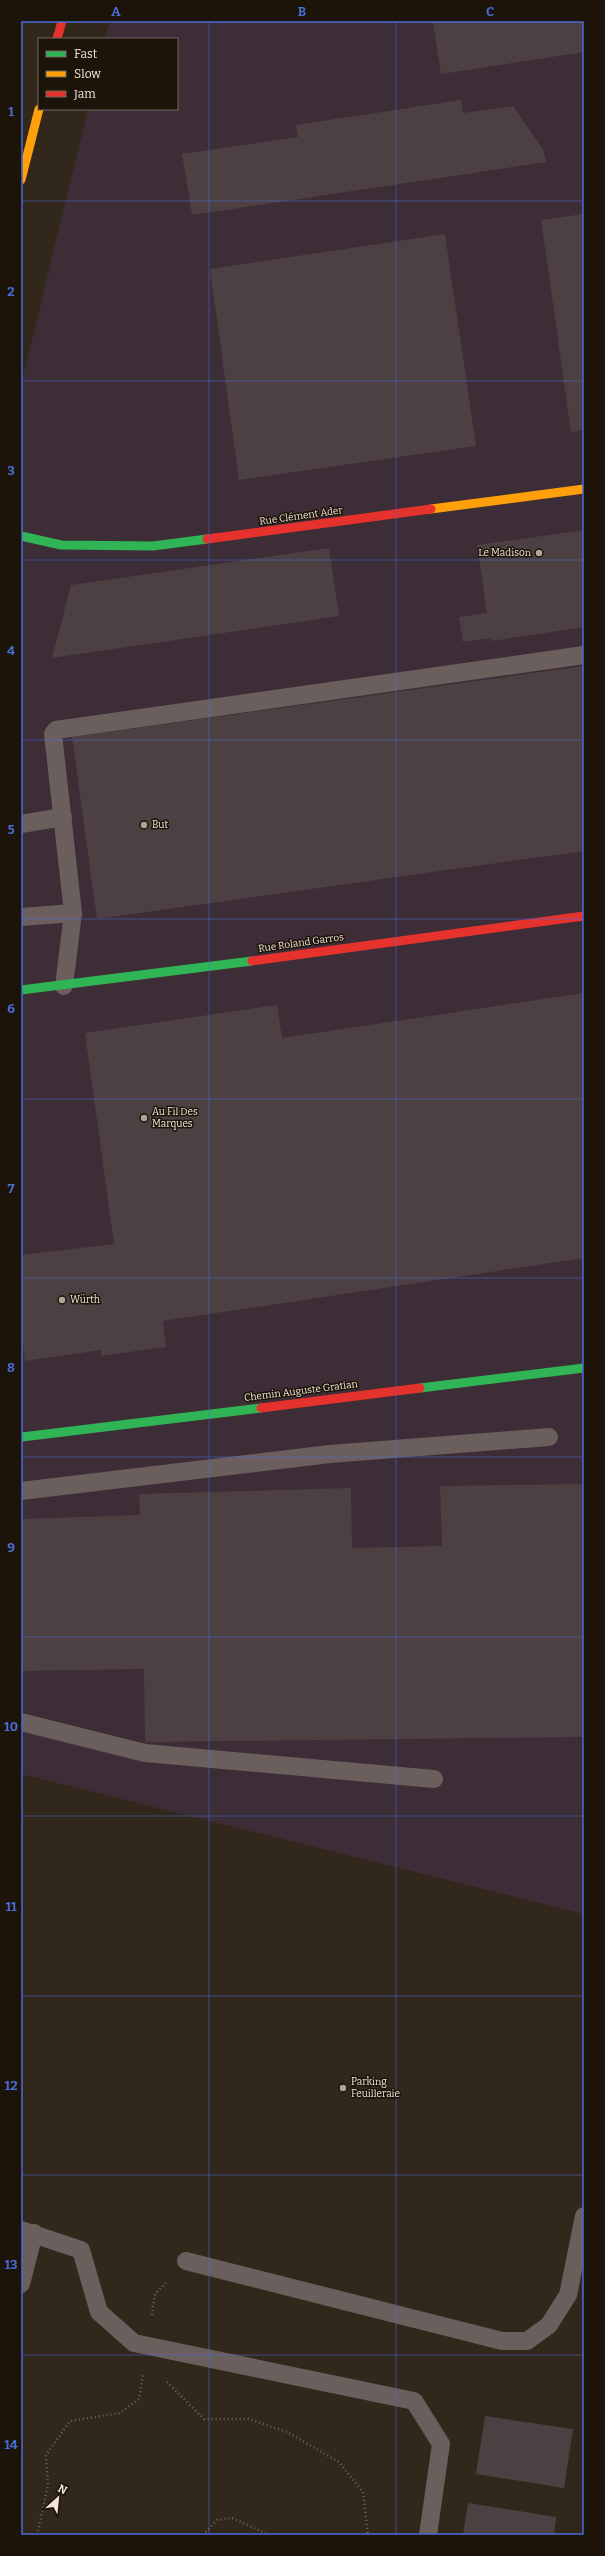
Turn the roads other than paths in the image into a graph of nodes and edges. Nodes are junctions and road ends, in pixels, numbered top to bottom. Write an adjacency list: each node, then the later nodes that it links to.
1 (62, 21): 2 (street)
2 (57, 38)
3 (39, 110): 4 (street)
4 (21, 180)
5 (584, 489): 6 (street, Rue Clément Ader)
6 (21, 536)
7 (584, 655): 8 (lane)
8 (64, 817): 9 (lane); 10 (lane)
9 (21, 824)
10 (73, 913): 12 (lane); 13 (lane)
11 (584, 916): 13 (street, Rue Roland Garros)
12 (21, 917)
13 (64, 986): 14 (street, Rue Roland Garros)
14 (21, 990)
15 (584, 1368): 16 (street, Chemin Auguste Gratian)
16 (21, 1435)
17 (549, 1436): 18 (lane)
18 (21, 1491)
19 (21, 1722): 20 (lane)
20 (434, 1779)
21 (584, 2216): 23 (lane)
22 (27, 2232): 24 (lane); 25 (lane)
23 (186, 2261)
24 (21, 2284)
25 (428, 2535)

